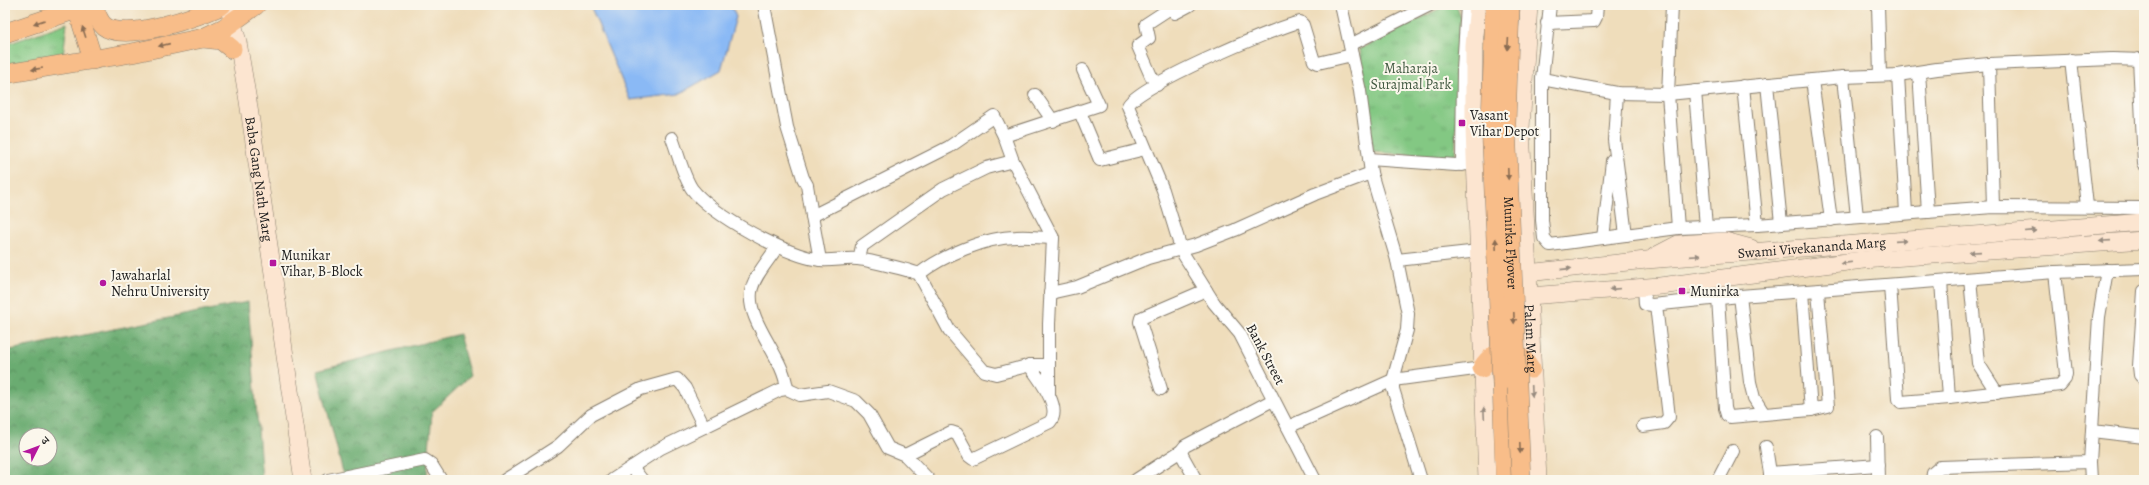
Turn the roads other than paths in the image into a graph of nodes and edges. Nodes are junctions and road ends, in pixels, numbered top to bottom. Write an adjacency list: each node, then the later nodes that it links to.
1 (256, 5): 16 (main road)
2 (764, 5): 57 (street)
3 (1190, 5): 14 (street)
4 (1341, 5): 21 (street)
5 (1430, 5): 21 (street)
6 (1495, 5): 137 (main road, Munirka Flyover, one-way to 6, bridge)
7 (1510, 5): 138 (main road, Munirka Flyover, one-way to 138, bridge)
8 (1529, 5): 79 (street, Palam Marg)
9 (1550, 5): 17 (street)
10 (1597, 5): 17 (street)
11 (1672, 5): 39 (street)
12 (1878, 5): 29 (street)
13 (84, 6): 16 (main road); 18 (main road, one-way to 18); 23 (main road, one-way to 13)
14 (1171, 6): 35 (street)
15 (1469, 7): 49 (street)
16 (225, 13): 19 (main road); 20 (street, Baba Gang Nath Marg); 95 (street, Baba Gang Nath Marg)
17 (1548, 23): 32 (street)
18 (5, 34)
19 (203, 38): 20 (main road); 23 (main road, one-way to 23)
20 (232, 49): 95 (street, Baba Gang Nath Marg)
21 (1351, 50): 35 (street); 47 (street)
22 (2142, 59): 24 (street); 50 (street)
23 (93, 60): 28 (main road, one-way to 28)
24 (2071, 60): 25 (street); 52 (street)
25 (1989, 64): 27 (street); 53 (street)
26 (1083, 70): 41 (street)
27 (1919, 72): 30 (street); 55 (street)
28 (5, 74)
29 (1880, 75): 30 (street); 31 (street)
30 (1898, 75): 56 (street)
31 (1843, 77): 33 (street); 58 (street)
32 (1542, 80): 38 (street); 67 (street)
33 (1812, 80): 34 (street); 59 (street)
34 (1768, 84): 36 (street); 61 (street)
35 (1158, 85): 46 (street, Bank Street)
36 (1743, 86): 37 (street); 62 (street)
37 (1695, 91): 39 (street); 63 (street)
38 (1617, 93): 39 (street); 45 (street)
39 (1668, 94): 64 (street)
40 (1035, 95): 42 (street)
41 (1080, 112): 42 (street); 46 (street)
42 (1052, 121): 43 (street)
43 (1004, 136): 48 (street); 57 (street)
44 (672, 138): 69 (street)
45 (1614, 140): 65 (street); 67 (street)
46 (1145, 149): 70 (street, Bank Street)
47 (1369, 160): 49 (street); 51 (street)
48 (1013, 161): 66 (street); 72 (street)
49 (1469, 164): 71 (street)
50 (2144, 164)
51 (1371, 173): 70 (street); 74 (street)
52 (2087, 206): 53 (street); 54 (street)
53 (1993, 207): 55 (street)
54 (2144, 208)
55 (1928, 212): 56 (street)
56 (1906, 213): 58 (street)
57 (812, 216): 73 (street)
58 (1857, 218): 59 (street)
59 (1831, 220): 61 (street)
60 (2144, 222): 79 (street, Swami Vivekananda Marg, one-way to 60)
61 (1781, 223): 62 (street)
62 (1756, 225): 63 (street)
63 (1706, 227): 64 (street)
64 (1678, 228): 65 (street)
65 (1626, 235): 67 (street)
66 (1053, 238): 80 (street); 89 (street)
67 (1604, 238)
68 (2144, 240): 84 (street, Swami Vivekananda Marg, one-way to 84)
69 (777, 247): 73 (street); 103 (street)
70 (1180, 248): 85 (street, Bank Street); 89 (street)
71 (1479, 251): 74 (street); 78 (street)
72 (859, 259): 73 (street); 80 (street)
73 (820, 260)
74 (1397, 260): 101 (street)
75 (2144, 269): 76 (street)
76 (2107, 270): 77 (street); 113 (street)
77 (2055, 272): 81 (street); 105 (street)
78 (1480, 273): 79 (street); 92 (street)
79 (1527, 273): 90 (street, Palam Marg)
80 (918, 274): 96 (street)
81 (1970, 279): 82 (street); 105 (street)
82 (1941, 281): 83 (street); 106 (street)
83 (1890, 285): 88 (street); 106 (street)
84 (1644, 287): 90 (street, Swami Vivekananda Marg, one-way to 90); 94 (street)
85 (1206, 290): 102 (street); 107 (street, Bank Street)
86 (2144, 291): 100 (street)
87 (1802, 292): 88 (street); 91 (street); 108 (street)
88 (1818, 292): 108 (street)
89 (1050, 293): 97 (street)
90 (1529, 296): 92 (street, Swami Vivekananda Marg); 99 (street, Palam Marg)
91 (1740, 296): 93 (street); 109 (street)
92 (1481, 297): 98 (street)
93 (1718, 298): 94 (street); 109 (street)
94 (1656, 305): 111 (street)
95 (281, 353): 124 (street, Baba Gang Nath Marg); 125 (street, Baba Gang Nath Marg)
96 (1029, 365): 97 (street); 104 (street)
97 (1048, 365): 104 (street)
98 (1482, 368): 99 (main road); 101 (street); 136 (street, one-way to 98)
99 (1531, 368): 139 (street, Palam Marg, one-way to 139)
100 (2144, 379)
101 (1393, 380): 110 (street); 135 (street)
102 (1161, 388)
103 (787, 389): 112 (street); 119 (street)
104 (1050, 393): 119 (street)
105 (1998, 393): 106 (street)
106 (1949, 398)
107 (1273, 400): 110 (street, Bank Street); 117 (street)
108 (1811, 410): 109 (street)
109 (1764, 414)
110 (1288, 426): 134 (street, Bank Street)
111 (1643, 426)
112 (704, 427): 122 (street); 128 (street)
113 (2092, 431): 115 (street); 120 (street)
114 (1877, 437): 121 (street)
115 (2144, 437)
116 (1766, 448): 123 (street)
117 (1181, 451): 132 (street); 133 (street)
118 (1733, 451): 140 (street)
119 (905, 455): 131 (street)
120 (2090, 462): 142 (street); 143 (street)
121 (1878, 465): 123 (street); 141 (street)
122 (632, 467): 129 (street); 130 (street)
123 (1770, 477)
124 (295, 480)
125 (303, 480)
126 (328, 480): 127 (street)
127 (441, 480)
128 (505, 480)
129 (612, 480)
130 (642, 480)
131 (929, 480)
132 (1136, 480)
133 (1196, 480)
134 (1315, 480)
135 (1421, 480)
136 (1488, 480)
137 (1505, 480)
138 (1521, 480)
139 (1538, 480)
140 (1718, 480)
141 (1878, 480)
142 (1932, 480)
143 (2091, 480)

